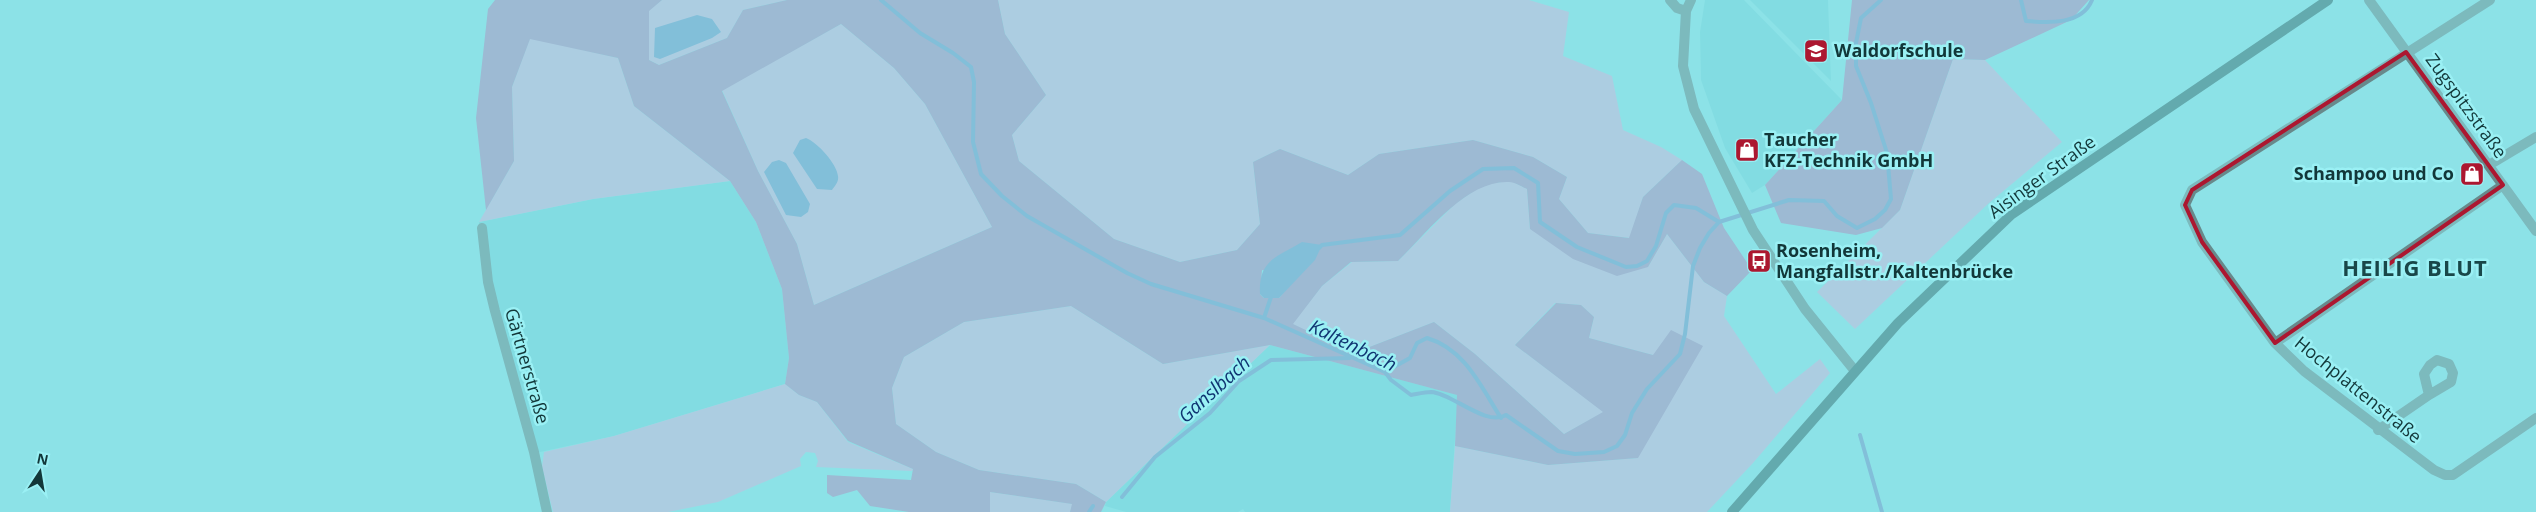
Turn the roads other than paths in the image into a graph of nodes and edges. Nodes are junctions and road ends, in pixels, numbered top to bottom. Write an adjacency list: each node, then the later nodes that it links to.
1 (1670, 0): 6 (street)
2 (1691, 0): 6 (street)
3 (2328, 0): 14 (main road, Aisinger Straße)
4 (2369, 0): 7 (street, Zugspitzstraße)
5 (2490, 0): 7 (street, Hochplattenstraße)
6 (1686, 10): 14 (street)
7 (2406, 52): 9 (street, Zugspitzstraße); 13 (street, Hochplattenstraße)
8 (2536, 137): 9 (street)
9 (2489, 165): 10 (street, Zugspitzstraße)
10 (2503, 185): 12 (street, Zugspitzstraße); 13 (street)
11 (482, 228): 18 (street, Gärtnerstraße)
12 (2536, 231)
13 (2275, 343): 17 (street, Hochplattenstraße)
14 (1855, 371): 19 (main road, Aisinger Straße)
15 (2429, 395): 17 (street)
16 (2536, 418): 17 (street, Hochplattenstraße)
17 (2378, 430)
18 (547, 512)
19 (1732, 512)

